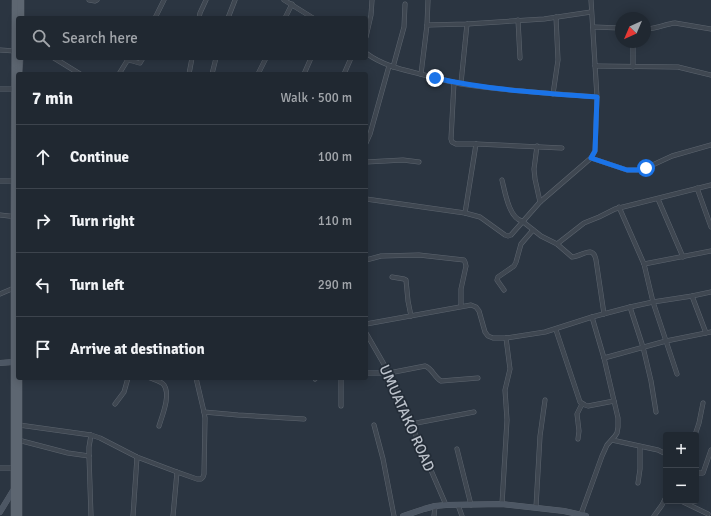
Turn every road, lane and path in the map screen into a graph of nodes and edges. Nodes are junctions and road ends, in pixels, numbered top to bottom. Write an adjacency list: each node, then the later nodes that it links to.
1 (89, 0): 2 (street)
2 (97, 0)
3 (164, 0): 16 (street)
4 (206, 0): 17 (street)
5 (234, 0): 18 (street)
6 (284, 0): 11 (street)
7 (372, 0): 26 (street)
8 (428, 0): 24 (street)
9 (591, 0): 13 (street)
10 (18, 2): 14 (main road); 15 (main road)
11 (292, 4): 19 (street); 20 (street)
12 (405, 4): 46 (street)
13 (592, 12): 21 (street); 25 (street)
14 (17, 16)
15 (21, 16)
16 (157, 16)
17 (199, 16)
18 (229, 16)
19 (286, 16)
20 (310, 16)
21 (556, 17): 22 (street); 63 (street)
22 (518, 20): 23 (street); 35 (street)
23 (467, 24): 24 (street); 60 (street)
24 (427, 25): 57 (street)
25 (593, 27): 27 (street); 47 (street)
26 (368, 28)
27 (615, 28)
28 (651, 29): 29 (street)
29 (711, 30)
30 (16, 35): 33 (main road)
31 (633, 48): 48 (street)
32 (0, 50): 33 (street)
33 (15, 51): 62 (main road)
34 (368, 54): 46 (street)
35 (520, 58)
36 (20, 60): 49 (main road)
37 (57, 60): 50 (street)
38 (129, 60): 51 (street)
39 (133, 60): 40 (street)
40 (142, 60)
41 (192, 60): 52 (street)
42 (216, 60): 53 (street)
43 (265, 60): 54 (street)
44 (310, 60): 55 (street)
45 (350, 60): 56 (street)
46 (391, 66): 57 (street); 65 (street)
47 (595, 66): 48 (street); 64 (street)
48 (633, 67): 58 (street)
49 (19, 72)
50 (77, 72)
51 (120, 72)
52 (189, 72)
53 (212, 72)
54 (259, 72)
55 (305, 72)
56 (345, 72)
57 (421, 74): 59 (street)
58 (711, 75)
59 (454, 82): 60 (street); 66 (street)
60 (461, 84): 63 (street)
61 (0, 89): 62 (street)
62 (15, 89): 75 (main road)
63 (553, 94): 64 (street)
64 (597, 97): 70 (street)
65 (368, 138)
66 (476, 144): 68 (street); 82 (street)
67 (711, 145): 70 (street)
68 (537, 146): 69 (street); 80 (street)
69 (562, 148)
70 (591, 158): 80 (street)
71 (368, 162): 72 (street)
72 (419, 162)
73 (502, 180): 85 (street)
74 (0, 181): 75 (street)
75 (14, 181): 84 (main road)
76 (711, 185): 77 (street)
77 (697, 188): 79 (street); 86 (street)
78 (368, 199): 82 (street)
79 (658, 199): 81 (street); 90 (street)
80 (540, 202): 85 (street)
81 (619, 207): 88 (street); 92 (street)
82 (465, 213): 85 (street)
83 (0, 215): 84 (street)
84 (16, 217): 94 (main road)
85 (522, 221): 87 (street)
86 (711, 227)
87 (533, 230): 88 (street); 95 (street)
88 (557, 244): 102 (street)
89 (711, 251): 90 (street)
90 (683, 257): 92 (street)
91 (368, 259): 100 (street)
92 (644, 264): 99 (street)
93 (392, 277): 103 (street)
94 (14, 288): 97 (street); 113 (main road)
95 (504, 290)
96 (711, 292): 98 (street)
97 (0, 294)
98 (692, 296): 99 (street); 107 (street)
99 (653, 302): 101 (street); 110 (street)
100 (461, 306): 103 (street); 109 (street)
101 (630, 307): 102 (street); 111 (street)
102 (604, 314): 104 (street)
103 (411, 316): 105 (street)
104 (592, 318): 106 (street); 112 (street)
105 (368, 324)
106 (556, 330): 109 (street); 128 (street)
107 (709, 333): 110 (street)
108 (368, 336): 116 (street, UMUATAKO ROAD)
109 (506, 338): 156 (street)
110 (666, 341): 111 (street); 117 (street)
111 (643, 347): 112 (street); 132 (street)
112 (604, 358): 125 (street)
113 (14, 362): 114 (street); 150 (main road)
114 (0, 363)
115 (368, 373): 116 (street)
116 (389, 373): 118 (street); 134 (street, UMUATAKO ROAD)
117 (677, 374)
118 (478, 378)
119 (19, 380): 135 (main road)
120 (127, 380): 127 (street)
121 (156, 380): 137 (street)
122 (196, 380): 130 (street)
123 (341, 380): 129 (street)
124 (545, 400): 162 (street)
125 (614, 401): 128 (street); 142 (street)
126 (703, 403): 138 (street)
127 (115, 404)
128 (582, 404): 140 (street)
129 (341, 406)
130 (204, 412): 133 (street); 151 (street)
131 (474, 412): 134 (street)
132 (656, 412)
133 (304, 419)
134 (411, 424): 158 (street, UMUATAKO ROAD)
135 (19, 425): 139 (street); 141 (main road)
136 (374, 425): 172 (street)
137 (159, 426)
138 (696, 432)
139 (91, 434): 147 (street); 148 (street)
140 (578, 439)
141 (18, 440): 147 (street); 168 (main road)
142 (612, 440): 143 (street); 166 (street)
143 (640, 446): 146 (street); 153 (street)
144 (457, 448): 160 (street)
145 (711, 450): 152 (street)
146 (663, 452)
147 (89, 456): 169 (street)
148 (137, 457): 151 (street); 170 (street)
149 (0, 468): 150 (street)
150 (14, 468): 154 (main road)
151 (177, 472): 171 (street)
152 (699, 473)
153 (638, 483)
154 (14, 489): 163 (street); 167 (main road)
155 (663, 503): 176 (street)
156 (502, 504): 160 (street); 162 (street)
157 (687, 504): 165 (street)
158 (446, 505): 159 (street); 161 (street)
159 (458, 505): 160 (street); 175 (street)
160 (471, 505)
161 (435, 506): 173 (street); 174 (street)
162 (536, 507): 164 (street)
163 (0, 512)
164 (565, 513): 166 (street)
165 (708, 514)
166 (584, 515)
167 (14, 516)
168 (19, 516)
169 (91, 516)
170 (133, 516)
171 (173, 516)
172 (394, 516)
173 (403, 516)
174 (434, 516)
175 (462, 516)
176 (654, 516)

